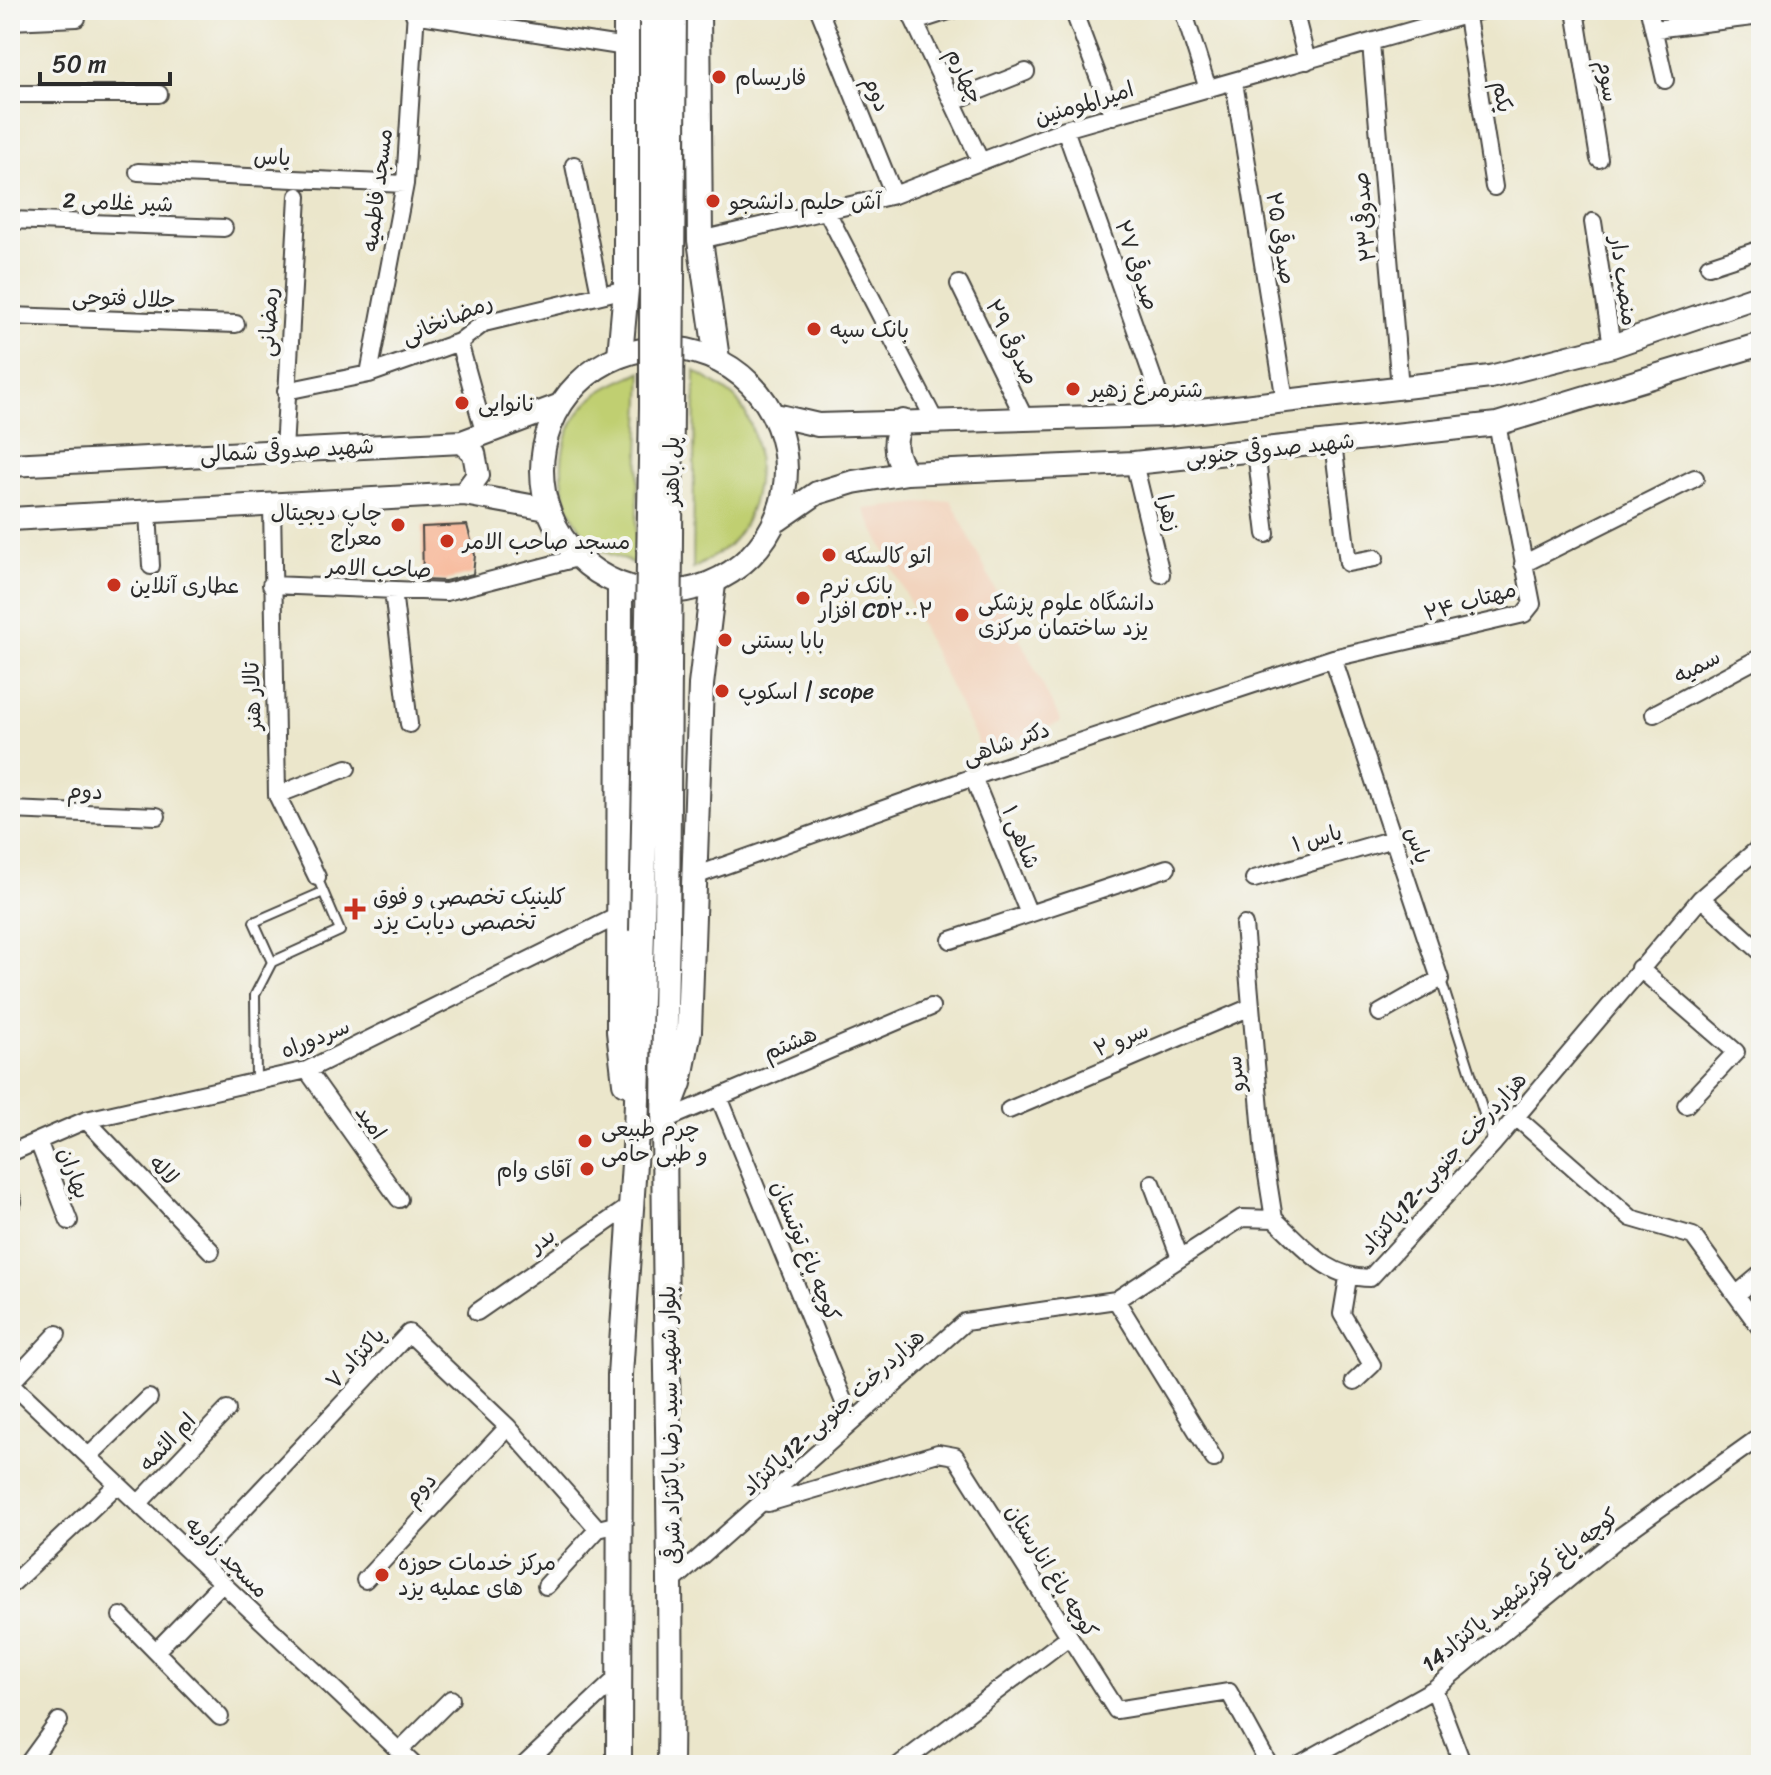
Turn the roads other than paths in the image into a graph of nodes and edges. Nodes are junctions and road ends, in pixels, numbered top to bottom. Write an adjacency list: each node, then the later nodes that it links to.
1 (626, 10): 20 (main road)
2 (652, 10): 126 (main road, پل باهنر, bridge)
3 (674, 10): 125 (main road, پل باهنر, bridge)
4 (698, 10): 43 (main road)
5 (819, 10): 37 (street, دوم)
6 (952, 10): 14 (street)
7 (1073, 10): 29 (street)
8 (1183, 10): 25 (street)
9 (1294, 10): 21 (street)
10 (1575, 10): 31 (street, سوم)
11 (1649, 10): 18 (street)
12 (1472, 11): 19 (street, امیرالمومنین); 36 (street, یکم)
13 (415, 12): 20 (street); 35 (street, مسجد فاطمیه)
14 (912, 16): 28 (street, چهارم)
15 (1761, 16): 18 (street)
16 (77, 18): 17 (street)
17 (10, 21)
18 (1654, 29): 23 (street)
19 (1371, 43): 21 (street, امیرالمومنین); 59 (street, صدوقی۲۳)
20 (626, 47): 47 (main road)
21 (1307, 61): 24 (street, امیرالمومنین)
22 (1026, 72): 28 (street)
23 (1665, 80)
24 (1234, 82): 25 (street, امیرالمومنین); 61 (street, صدوقی ۲۵)
25 (1208, 89): 29 (street, امیرالمومنین)
26 (10, 94): 27 (street)
27 (159, 94)
28 (953, 101): 32 (street, چهارم)
29 (1113, 116): 30 (street, امیرالمومنین)
30 (1065, 129): 32 (street, امیرالمومنین); 64 (street, صدوقی ۲۷)
31 (1599, 159)
32 (980, 160): 37 (street, امیرالمومنین)
33 (574, 165): 49 (street)
34 (138, 172): 35 (street, یاس)
35 (405, 184): 58 (street, مسجد فاطمیه)
36 (1494, 187)
37 (894, 195): 39 (street, امیرالمومنین)
38 (298, 196): 60 (street, رمضانی)
39 (827, 212): 43 (street, امیرالمومنین); 67 (street)
40 (10, 220): 42 (street, شیر غلامی 2)
41 (1593, 222): 55 (street, منصب دار)
42 (224, 228)
43 (700, 240): 48 (main road)
44 (1761, 249): 45 (street)
45 (1709, 266)
46 (959, 284): 65 (street, صدوقی ۲۹)
47 (626, 289): 48 (main road); 49 (street, رمضانخانی); 56 (main road)
48 (707, 291): 57 (main road)
49 (600, 294): 53 (street, رمضانخانی)
50 (1761, 295): 55 (main road, شهید صدوقی جنوبی)
51 (10, 316): 52 (street, جلال فتوحی)
52 (236, 324)
53 (459, 342): 58 (street, رمضانخانی); 69 (street)
54 (1761, 344): 68 (main road, شهید صدوقی جنوبی)
55 (1612, 346): 59 (main road, شهید صدوقی جنوبی)
56 (620, 355): 57 (main road); 62 (main road)
57 (717, 359): 63 (main road)
58 (369, 374): 60 (street, رمضانخانی)
59 (1400, 388): 61 (main road, شهید صدوقی جنوبی)
60 (286, 391): 72 (street, رمضانی)
61 (1285, 401): 64 (main road, شهید صدوقی جنوبی)
62 (558, 406): 69 (main road, شهید صدوقی شمالی); 80 (main road)
63 (775, 415): 66 (main road, شهید صدوقی جنوبی); 83 (main road)
64 (1166, 415): 65 (main road, شهید صدوقی جنوبی)
65 (1025, 419): 67 (main road, شهید صدوقی جنوبی)
66 (903, 421): 67 (main road, شهید صدوقی جنوبی); 76 (main road)
67 (935, 421)
68 (1497, 424): 71 (main road, شهید صدوقی جنوبی); 87 (street, مهتاب ۲۴)
69 (485, 435): 70 (main road, شهید صدوقی شمالی)
70 (462, 442): 72 (main road, شهید صدوقی شمالی); 78 (main road)
71 (1333, 443): 73 (main road, شهید صدوقی جنوبی); 86 (street)
72 (284, 451): 75 (main road, شهید صدوقی شمالی)
73 (1256, 451): 74 (main road, شهید صدوقی جنوبی); 84 (street)
74 (1134, 463): 76 (main road, شهید صدوقی جنوبی); 89 (street, زهرا)
75 (10, 465)
76 (907, 473): 83 (main road, شهید صدوقی جنوبی)
77 (1695, 478): 87 (street)
78 (464, 494): 79 (main road); 80 (main road)
79 (272, 505): 81 (main road); 91 (street, تالار هنر)
80 (547, 509): 85 (main road)
81 (148, 511): 82 (main road); 88 (street)
82 (10, 519)
83 (778, 520): 90 (main road)
84 (1266, 534)
85 (577, 558): 92 (main road); 93 (street, صاحب الامر)
86 (1375, 558)
87 (1523, 564): 95 (street, مهتاب ۲۴)
88 (151, 566)
89 (1161, 574)
90 (713, 584): 92 (main road); 97 (main road)
91 (271, 585): 93 (street, صاحب الامر); 102 (street, تالار هنر)
92 (620, 586): 96 (main road)
93 (393, 591): 99 (street)
94 (1761, 657): 98 (street, سمیه)
95 (1333, 658): 101 (street, دکتر شاهی); 105 (street, یاس)
96 (621, 680): 97 (main road); 113 (main road)
97 (701, 685): 108 (main road)
98 (1654, 714)
99 (409, 724)
100 (347, 768): 102 (street)
101 (973, 777): 108 (street, دکتر شاهی); 112 (street, شاهی ۱)
102 (277, 795): 110 (street, تالار هنر)
103 (10, 810): 104 (street, دوم)
104 (157, 816)
105 (1393, 839): 109 (street, یاس ۱); 119 (street, یاس)
106 (1761, 846): 111 (street, هزاردرخت جنوبی-12پاکنژاد)
107 (1167, 868): 112 (street)
108 (695, 876): 132 (main road)
109 (1254, 879)
110 (320, 885): 117 (lane); 117 (lane)
111 (1701, 898): 116 (street); 118 (street, هزاردرخت جنوبی-12پاکنژاد)
112 (1029, 914): 115 (street)
113 (620, 915): 123 (street, سردوراه); 133 (main road)
114 (1244, 925): 121 (street, سرو)
115 (951, 940)
116 (1761, 952)
117 (272, 962): 124 (lane)
118 (1639, 968): 128 (street); 130 (street, هزاردرخت جنوبی-12پاکنژاد)
119 (1440, 979): 122 (street); 135 (lane)
120 (931, 1007): 127 (street, هشتم)
121 (1251, 1007): 129 (street, سرو ۲); 140 (street, سرو)
122 (1380, 1013)
123 (307, 1070): 124 (street, سردوراه); 138 (street, امید)
124 (256, 1081): 131 (street, سردوراه)
125 (662, 1085): 132 (main road, بلوار شهید سید رضا پاکنژاد شرقی)
126 (637, 1087): 133 (main road, بلوار شهید سید رضا پاکنژاد شرقی)
127 (719, 1097): 132 (street, هشتم); 155 (street, کوچه باغ توتستان)
128 (1686, 1105)
129 (1009, 1110)
130 (1516, 1117): 135 (street, هزاردرخت جنوبی-12پاکنژاد); 146 (street)
131 (86, 1120): 134 (street, سردوراه); 142 (street, لاله)
132 (665, 1120): 166 (main road, بلوار شهید سید رضا پاکنژاد شرقی)
133 (636, 1133): 139 (main road, بلوار شهید سید رضا پاکنژاد شرقی)
134 (38, 1141): 136 (street, سردوراه); 141 (street, بهاران)
135 (1493, 1144): 145 (street, هزاردرخت جنوبی-12پاکنژاد)
136 (10, 1153)
137 (1152, 1183): 143 (street)
138 (399, 1199)
139 (633, 1204): 148 (street, بدر); 163 (main road, بلوار شهید سید رضا پاکنژاد شرقی)
140 (1274, 1219): 143 (street, هزاردرخت جنوبی-12پاکنژاد); 145 (street, هزاردرخت جنوبی-12پاکنژاد)
141 (69, 1221)
142 (211, 1251)
143 (1180, 1258): 147 (street, هزاردرخت جنوبی-12پاکنژاد)
144 (1761, 1274): 146 (street)
145 (1348, 1278): 151 (street)
146 (1736, 1295): 149 (street)
147 (1116, 1300): 155 (street, هزاردرخت جنوبی-12پاکنژاد); 159 (street)
148 (477, 1312)
149 (1761, 1329)
150 (57, 1334): 152 (street)
151 (1354, 1382)
152 (10, 1383): 158 (street, مسجد زاویه)
153 (149, 1398): 158 (street)
154 (227, 1410): 161 (street, ام الئمه)
155 (852, 1422): 162 (street, هزاردرخت جنوبی-12پاکنژاد)
156 (508, 1427): 163 (street, پاکنژاد ۷); 164 (street, پاکنژاد ۷); 165 (street, دوم)
157 (1761, 1436): 174 (street, کوچه باغ کوثرشهید پاکنژاد14)
158 (89, 1456): 160 (street, مسجد زاویه)
159 (1214, 1459)
160 (118, 1484): 161 (street, مسجد زاویه); 167 (street)
161 (139, 1503): 164 (street, مسجد زاویه)
162 (763, 1505): 166 (street, هزاردرخت جنوبی-12پاکنژاد); 171 (street, کوچه باغ انارستان)
163 (608, 1526): 169 (street); 173 (main road, بلوار شهید سید رضا پاکنژاد شرقی)
164 (197, 1558): 168 (street, مسجد زاویه)
165 (365, 1580)
166 (672, 1582): 184 (main road, بلوار شهید سید رضا پاکنژاد شرقی)
167 (13, 1583)
168 (222, 1583): 172 (street); 178 (street, مسجد زاویه)
169 (546, 1586)
170 (121, 1616): 172 (street)
171 (1067, 1638): 179 (street, کوچه باغ انارستان); 185 (street)
172 (157, 1650): 176 (street)
173 (619, 1676): 182 (street); 183 (main road, بلوار شهید سید رضا پاکنژاد شرقی)
174 (1434, 1689): 186 (street, کوچه باغ کوثرشهید پاکنژاد14); 187 (street)
175 (451, 1699): 178 (street)
176 (220, 1717)
177 (59, 1721): 180 (street)
178 (399, 1751): 181 (street, مسجد زاویه)
179 (1266, 1764)
180 (27, 1765)
181 (414, 1765)
182 (524, 1765)
183 (619, 1765)
184 (670, 1765)
185 (899, 1765)
186 (1298, 1765)
187 (1463, 1765)

